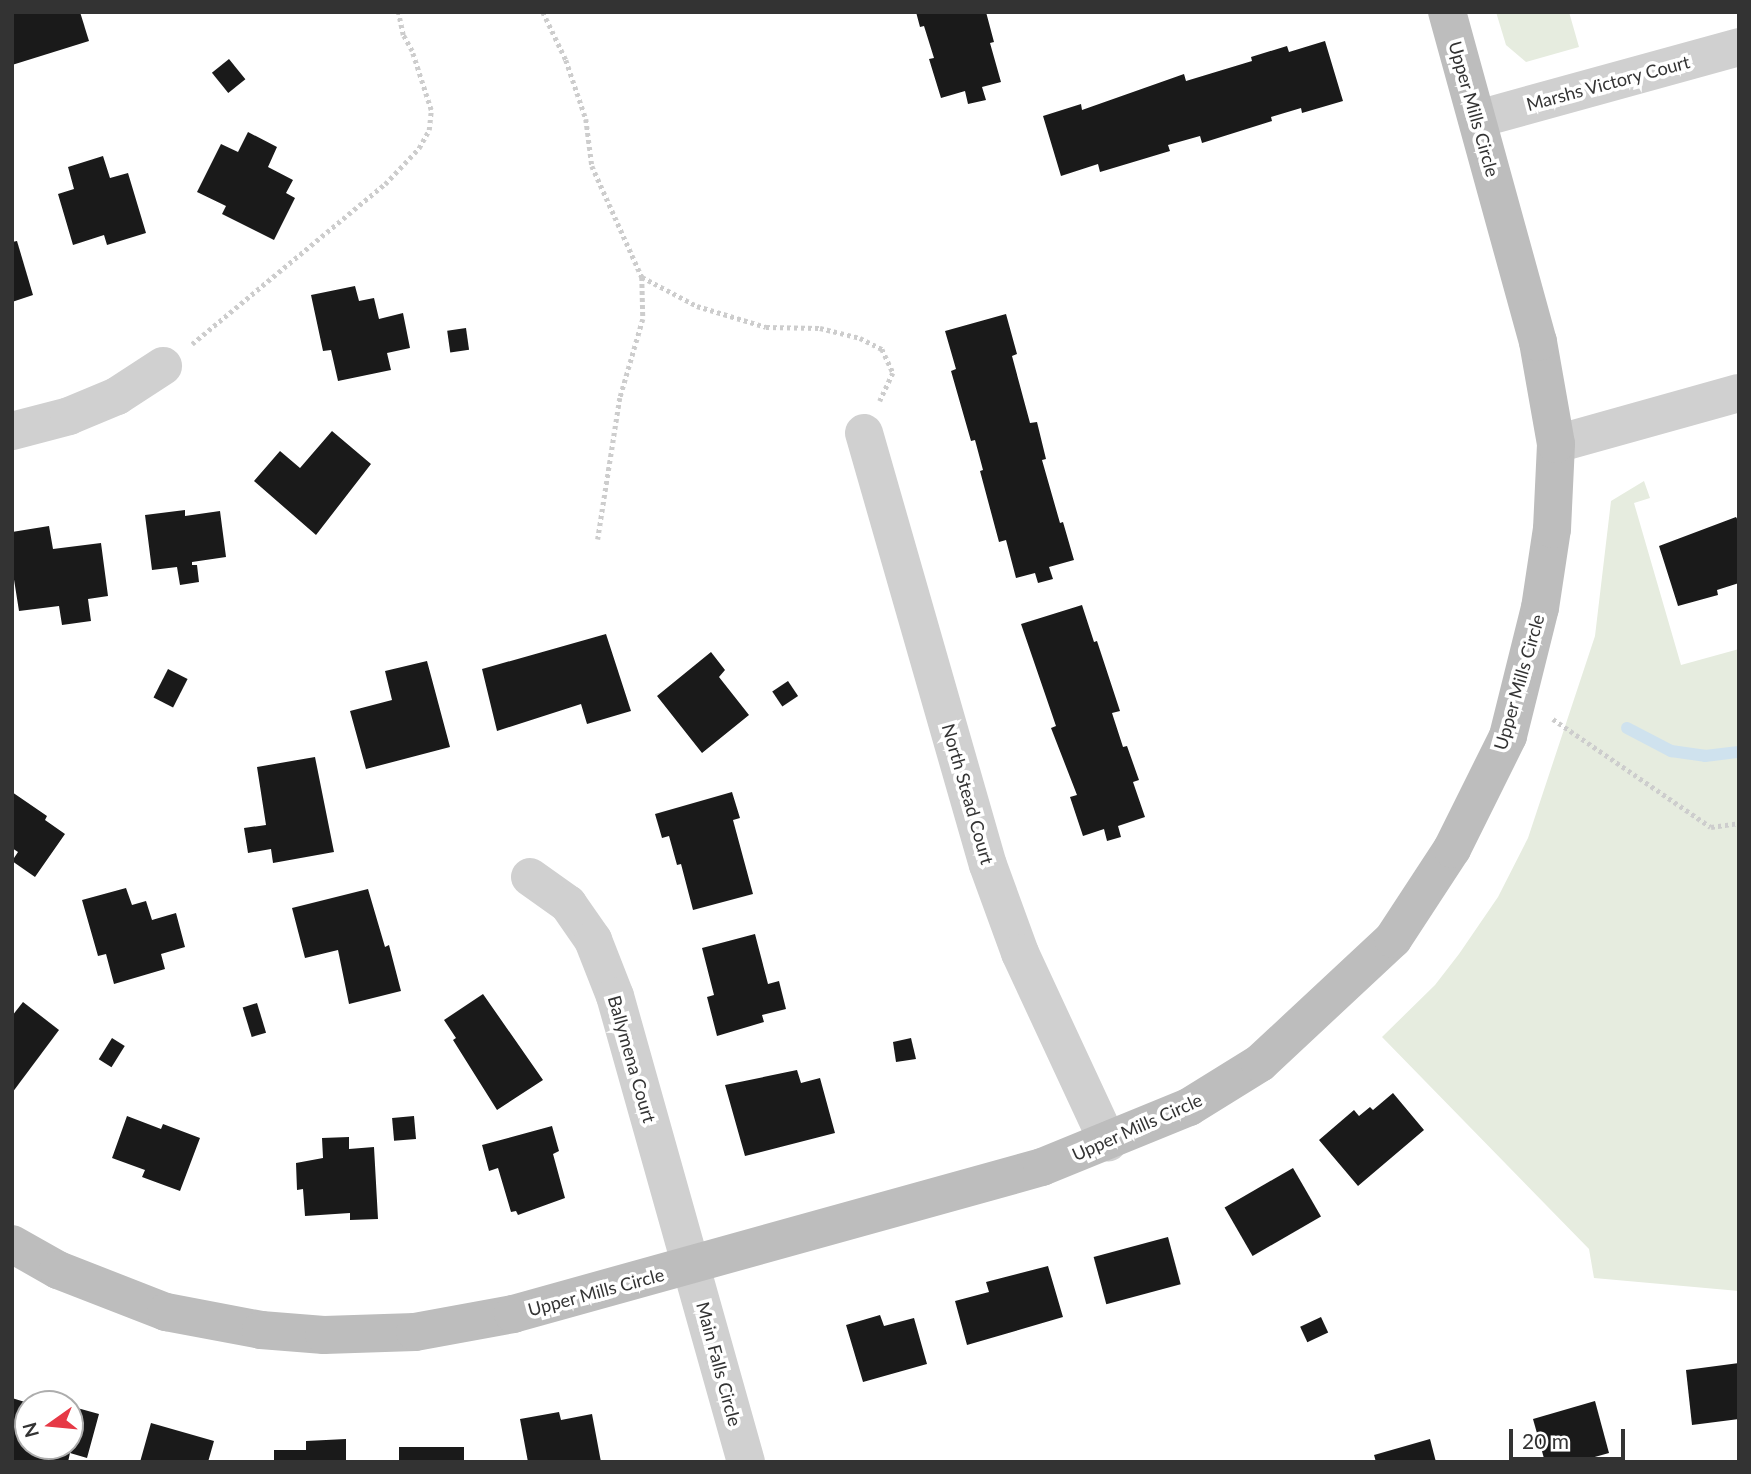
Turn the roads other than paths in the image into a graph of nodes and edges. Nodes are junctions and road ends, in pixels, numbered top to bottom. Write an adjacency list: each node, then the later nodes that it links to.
1 (1447, 12): 3 (street, Upper Mills Circle)
2 (1739, 47): 3 (street, Marshs Victory Court)
3 (1478, 119): 8 (street, Upper Mills Circle)
4 (163, 366): 6 (street)
5 (1739, 393): 8 (street)
6 (12, 431)
7 (864, 433): 10 (street, North Stead Court)
8 (1556, 444): 10 (street, Upper Mills Circle)
9 (530, 877): 12 (street, Ballymena Court)
10 (1108, 1143): 12 (street, Upper Mills Circle)
11 (12, 1244): 12 (street, Upper Mills Circle)
12 (692, 1266): 13 (street, Main Falls Circle)
13 (746, 1462)

